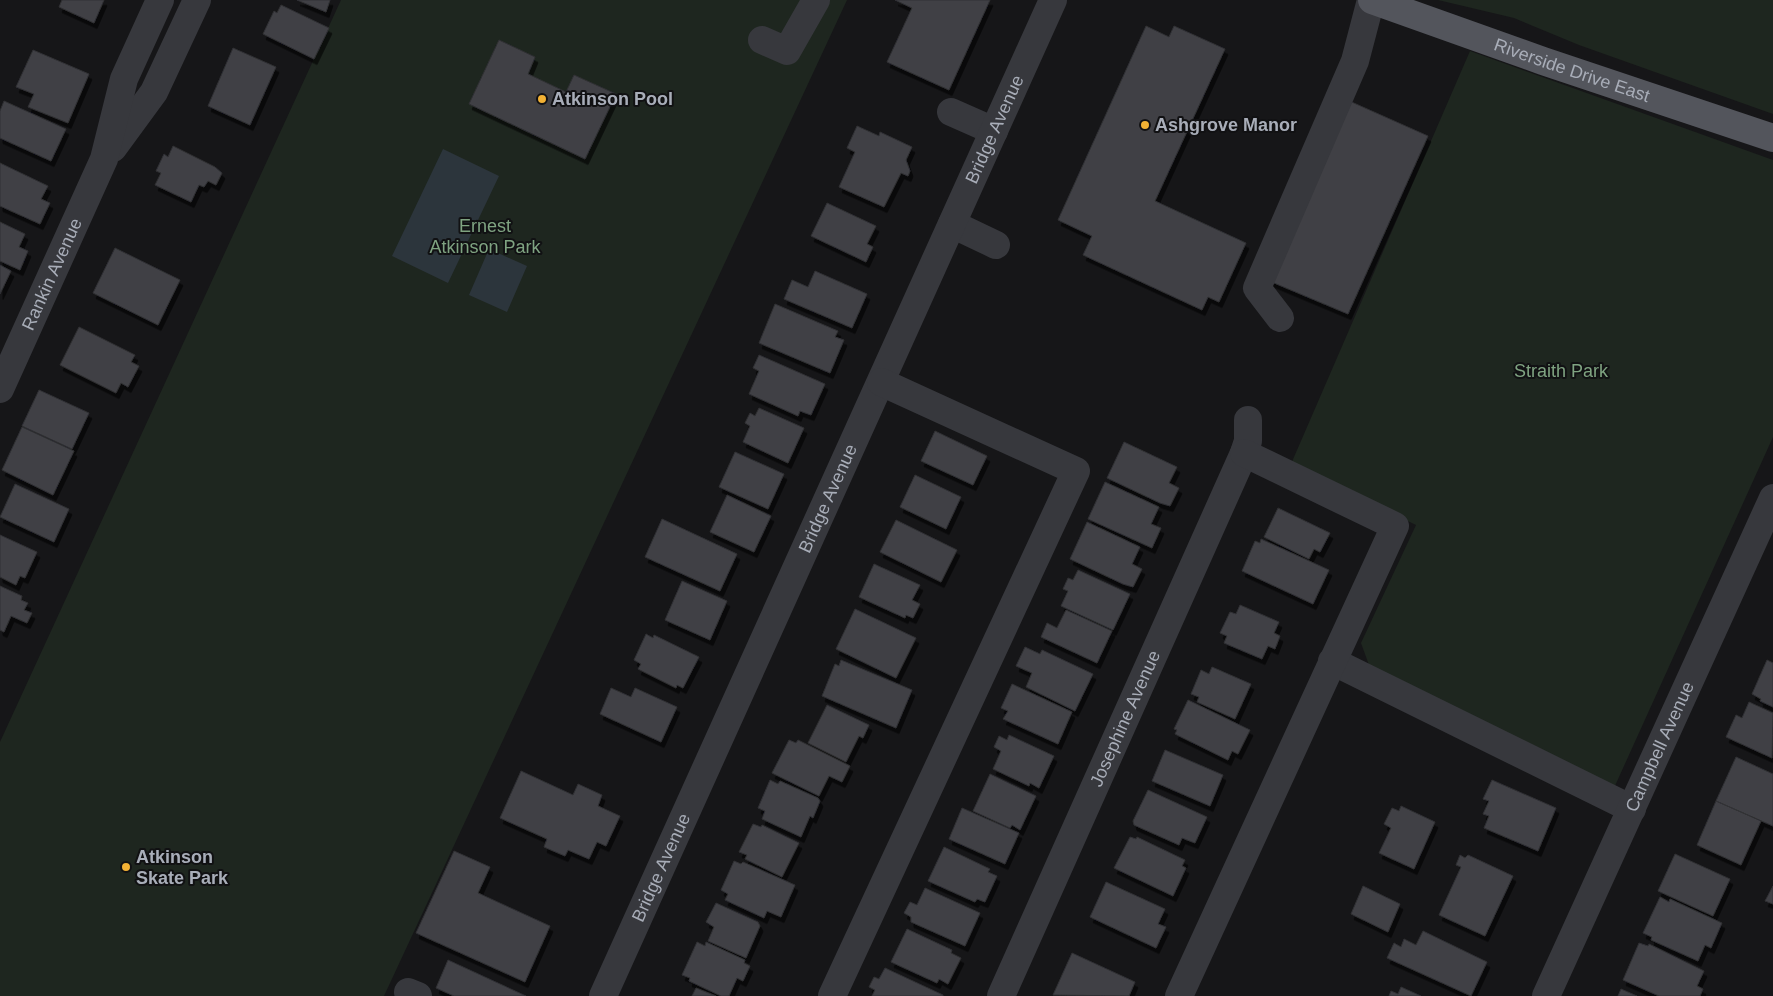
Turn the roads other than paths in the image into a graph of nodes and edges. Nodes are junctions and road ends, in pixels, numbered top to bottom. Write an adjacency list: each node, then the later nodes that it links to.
1 (160, 0): 10 (street, Rankin Avenue)
2 (197, 0): 10 (street, Rankin Avenue)
3 (816, 0): 6 (street)
4 (1053, 0): 8 (street, Bridge Avenue)
5 (1371, 0): 9 (main road, Riverside Drive East); 13 (street)
6 (762, 40)
7 (951, 112): 8 (street)
8 (994, 131): 11 (street, Bridge Avenue)
9 (1773, 138)
10 (104, 159): 15 (street, Rankin Avenue)
11 (952, 224): 12 (street); 14 (street, Bridge Avenue)
12 (996, 245)
13 (1280, 318)
14 (881, 382): 19 (street, Bridge Avenue); 20 (street)
15 (0, 389)
16 (1773, 498): 18 (street, Campbell Avenue)
17 (1332, 661): 18 (street); 21 (street, Josephine Avenue); 22 (street)
18 (1632, 809): 23 (street, Campbell Avenue)
19 (603, 996)
20 (832, 996)
21 (1001, 996)
22 (1179, 996)
23 (1546, 996)

